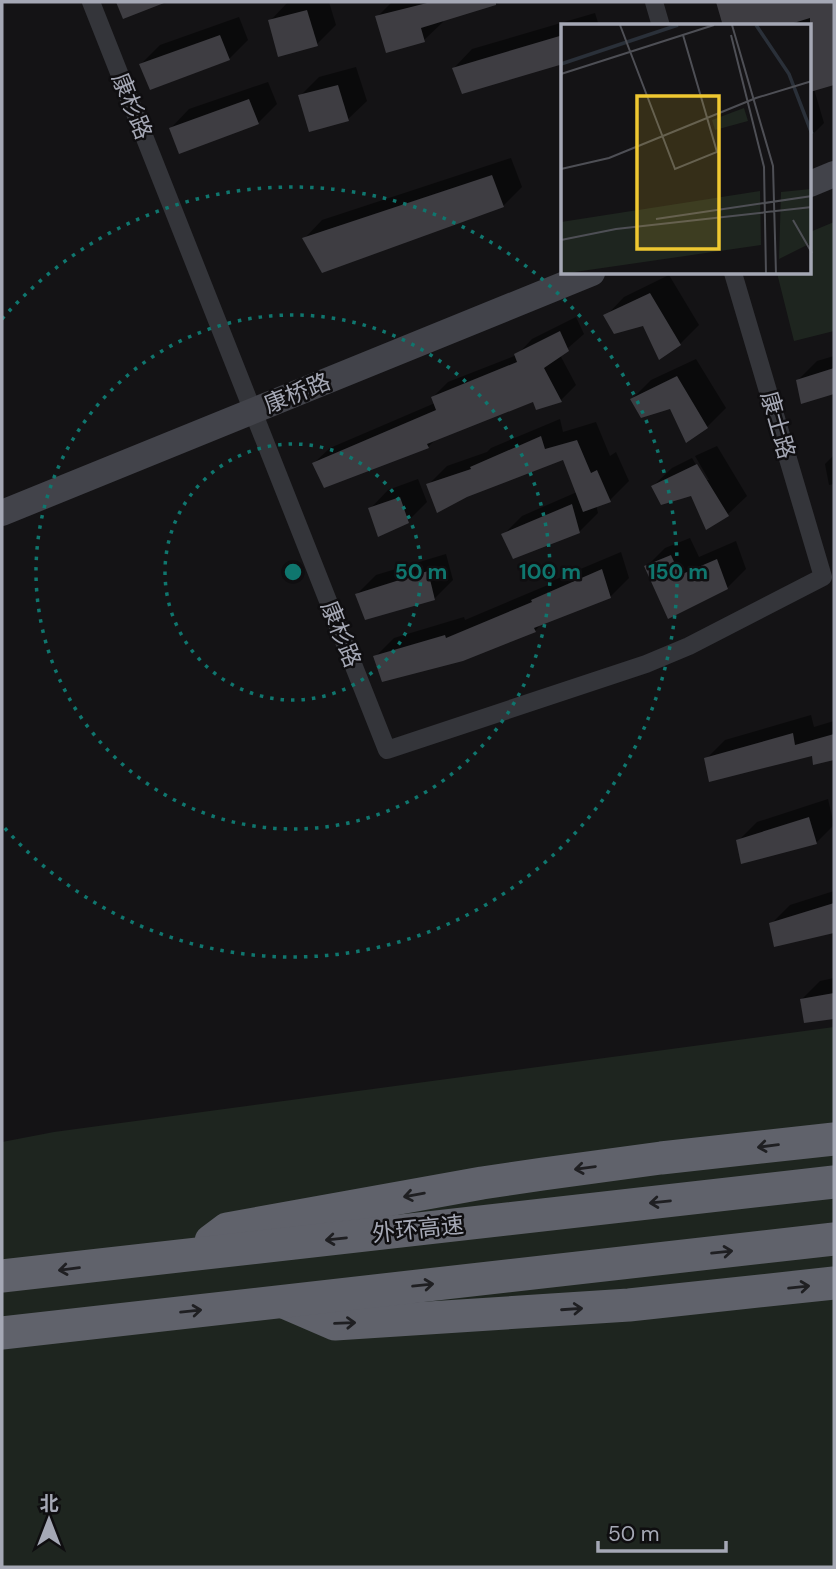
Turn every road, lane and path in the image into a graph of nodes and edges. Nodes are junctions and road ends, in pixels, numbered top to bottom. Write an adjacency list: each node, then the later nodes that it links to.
1 (91, 2): 8 (street, 康杉路)
2 (654, 2): 3 (street)
3 (661, 24)
4 (834, 174): 5 (main road)
5 (812, 183)
6 (587, 275): 8 (main road, 康桥路)
7 (734, 275): 10 (street, 康士路)
8 (253, 411): 9 (main road, 康桥路); 10 (street, 康杉路)
9 (2, 513)
10 (823, 577)
11 (834, 1139): 14 (highway, one-way to 14)
12 (834, 1182): 14 (highway, 外环高速, one-way to 14)
13 (834, 1239): 17 (highway, one-way to 13)
14 (192, 1255): 15 (highway, 外环高速, one-way to 15)
15 (2, 1276)
16 (834, 1283): 17 (highway, one-way to 16)
17 (282, 1301): 18 (highway, one-way to 17)
18 (2, 1333)

